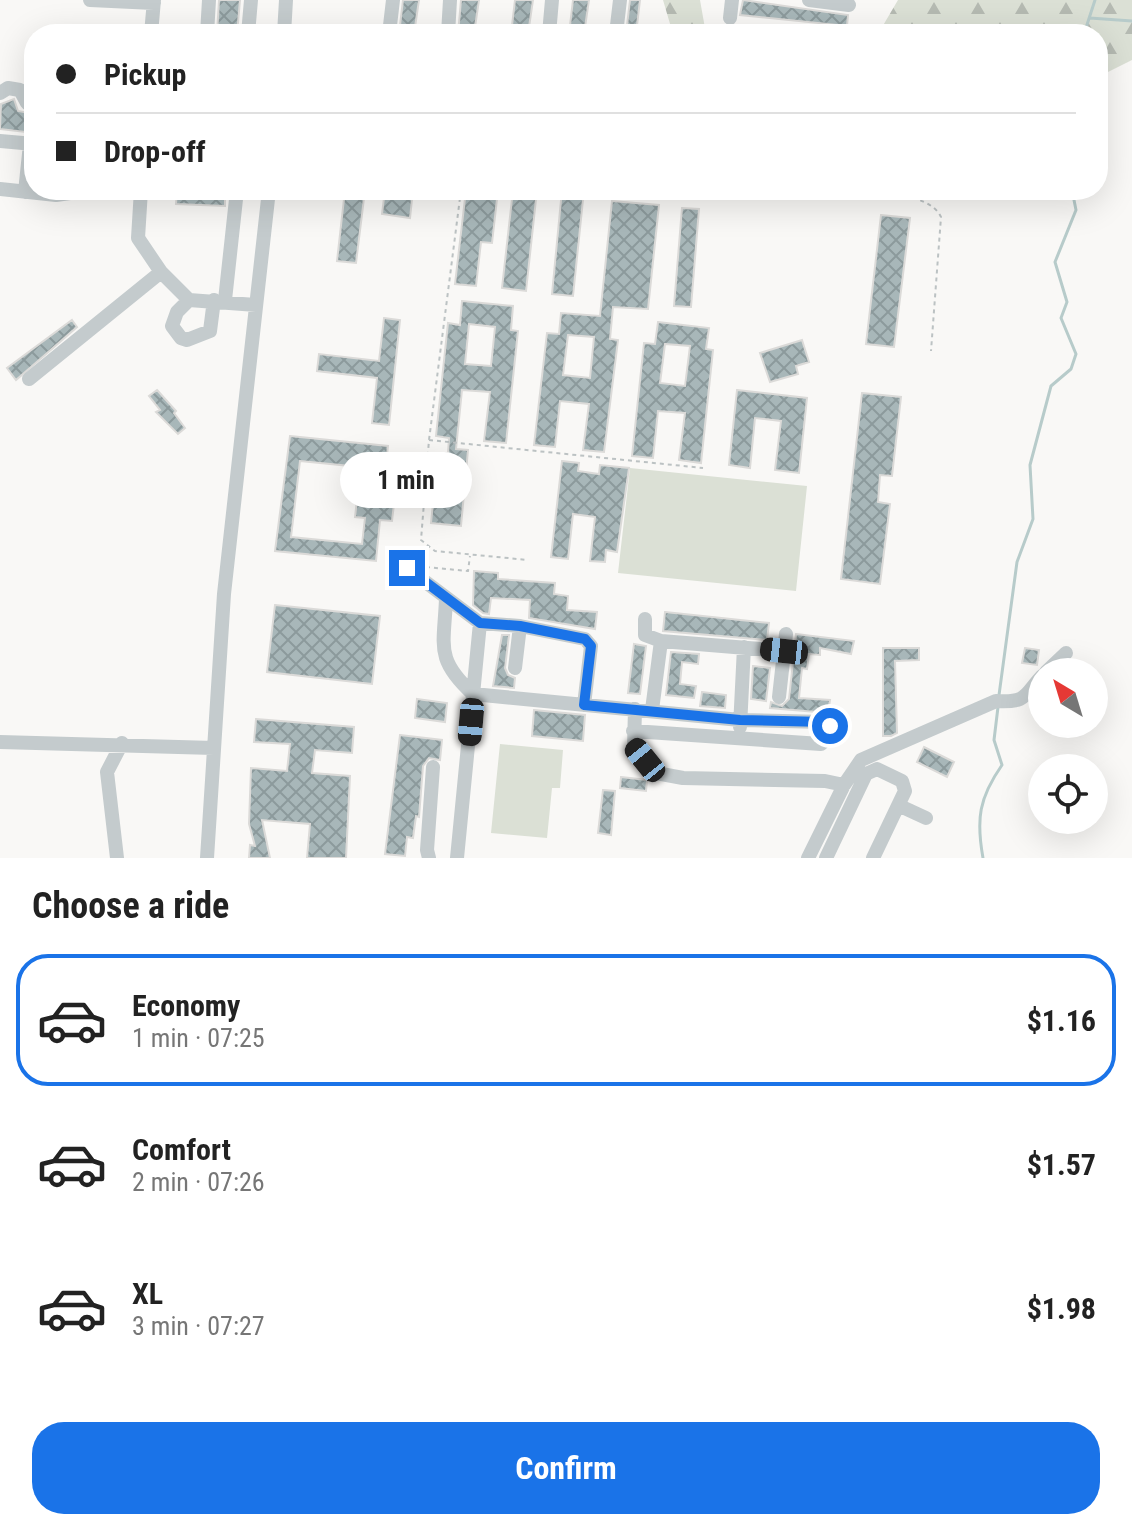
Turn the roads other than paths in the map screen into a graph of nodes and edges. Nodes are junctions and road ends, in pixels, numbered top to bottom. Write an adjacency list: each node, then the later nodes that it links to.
1 (90, 0): 11 (lane)
2 (209, 0): 15 (lane)
3 (251, 0): 16 (lane)
4 (286, 0): 17 (lane)
5 (393, 0): 18 (lane)
6 (450, 0): 19 (lane)
7 (552, 0): 20 (lane)
8 (620, 0): 21 (lane)
9 (732, 0): 13 (lane)
10 (809, 0): 12 (lane)
11 (154, 2): 14 (lane)
12 (849, 5)
13 (730, 18)
14 (152, 24)
15 (208, 24)
16 (249, 24)
17 (285, 24)
18 (390, 24)
19 (449, 24)
20 (550, 24)
21 (617, 24)
22 (0, 93): 23 (lane)
23 (24, 97)
24 (0, 141): 25 (lane); 26 (lane)
25 (24, 143)
26 (0, 148)
27 (0, 189): 28 (lane)
28 (24, 192)
29 (140, 200): 32 (lane)
30 (235, 200): 34 (lane)
31 (268, 200): 35 (lane)
32 (161, 272): 33 (lane); 36 (lane)
33 (189, 300): 34 (lane); 34 (lane)
34 (220, 300): 35 (lane)
35 (256, 305): 60 (lane)
36 (29, 379)
37 (407, 568): 38 (lane)
38 (446, 599): 40 (lane); 49 (lane)
39 (645, 619): 43 (lane)
40 (480, 623): 41 (lane); 49 (lane)
41 (520, 626): 48 (lane); 52 (lane)
42 (786, 634): 45 (lane)
43 (661, 641): 44 (lane); 54 (lane)
44 (744, 647): 45 (lane); 55 (lane)
45 (784, 651): 51 (lane)
46 (1066, 653): 47 (lane)
47 (1061, 658)
48 (515, 668)
49 (473, 694): 52 (lane); 68 (lane)
50 (1028, 695): 62 (lane)
51 (779, 697)
52 (584, 705): 53 (lane)
53 (635, 709): 54 (lane); 56 (lane)
54 (652, 710): 55 (lane)
55 (740, 720): 57 (lane); 57 (lane)
56 (633, 731): 57 (lane); 62 (lane)
57 (739, 739)
58 (0, 742): 59 (lane)
59 (122, 743): 60 (lane); 65 (lane)
60 (214, 748): 66 (lane)
61 (433, 767): 67 (lane)
62 (844, 785): 69 (lane)
63 (900, 806): 64 (lane); 70 (lane); 71 (lane)
64 (926, 818)
65 (117, 858)
66 (207, 858)
67 (429, 858)
68 (457, 858)
69 (808, 858)
70 (826, 858)
71 (873, 858)

